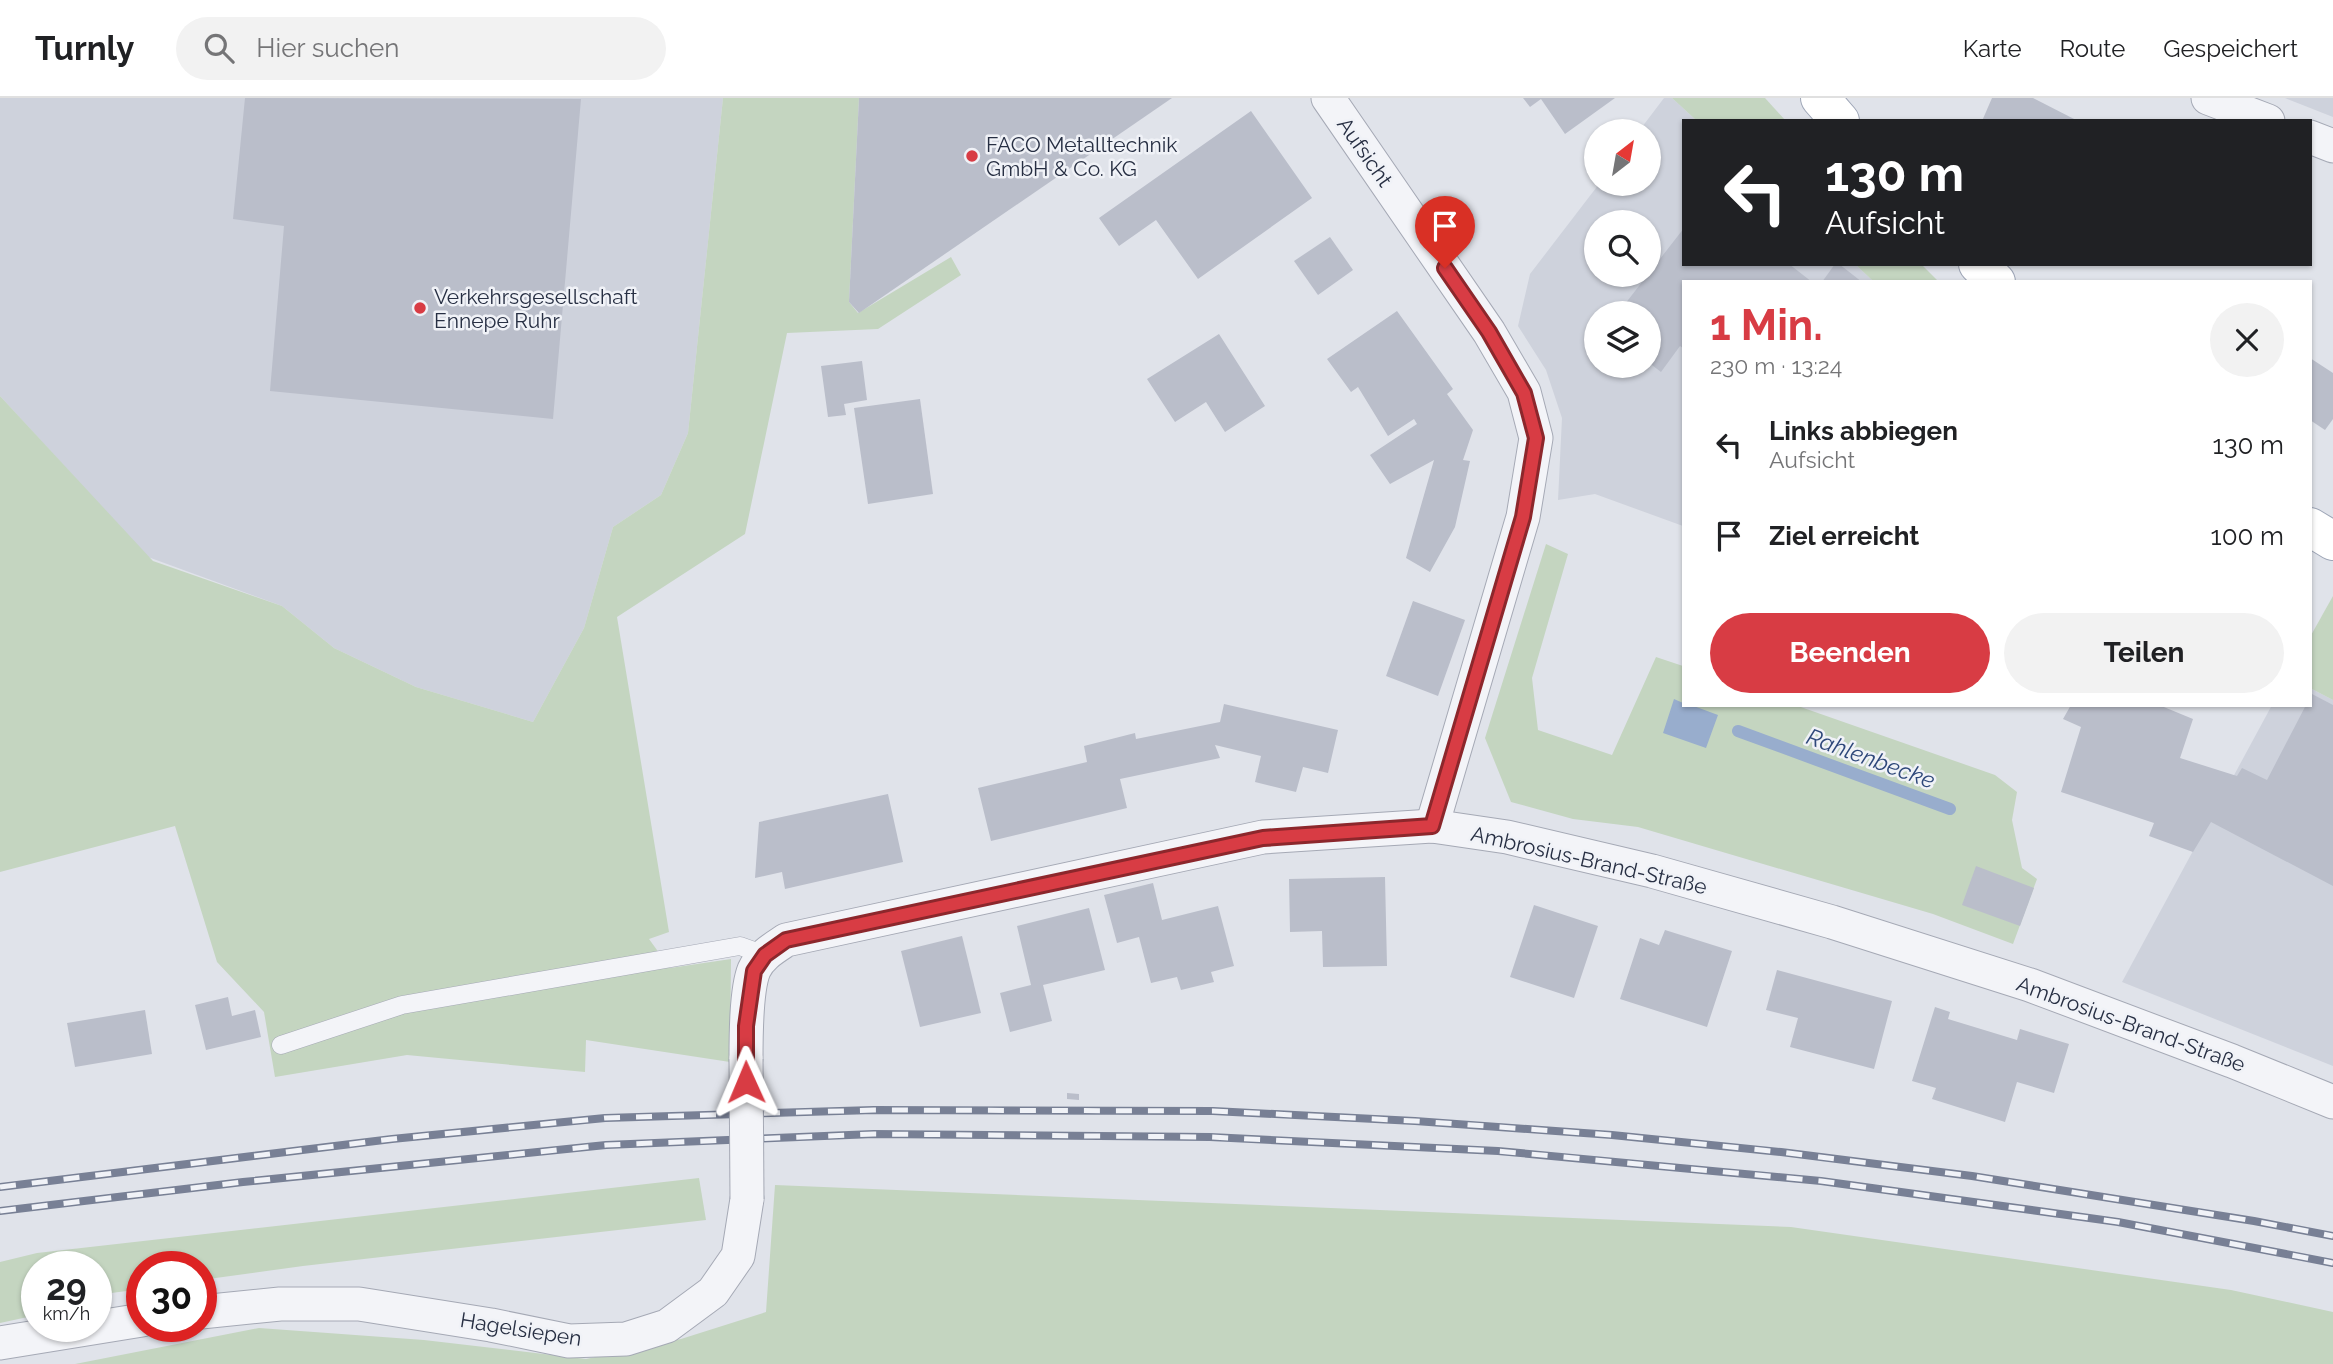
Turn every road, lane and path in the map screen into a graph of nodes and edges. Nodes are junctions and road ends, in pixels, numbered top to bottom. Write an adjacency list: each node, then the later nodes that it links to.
1 (1328, 98): 12 (street, Aufsicht)
2 (1820, 98): 4 (main road)
3 (2208, 98): 5 (street)
4 (1838, 119)
5 (2263, 119)
6 (2312, 138): 7 (street)
7 (2333, 146)
8 (1980, 266): 9 (main road)
9 (1994, 280)
10 (2312, 528): 11 (main road)
11 (2333, 541)
12 (1432, 826): 13 (street, Ambrosius-Brand-Straße); 15 (street, Ambrosius-Brand-Straße)
13 (765, 955): 14 (lane); 16 (street, Hagelsiepen, bridge)
14 (281, 1045)
15 (2333, 1102)
16 (217, 1310)
17 (126, 1323): 18 (street)
18 (0, 1343)

